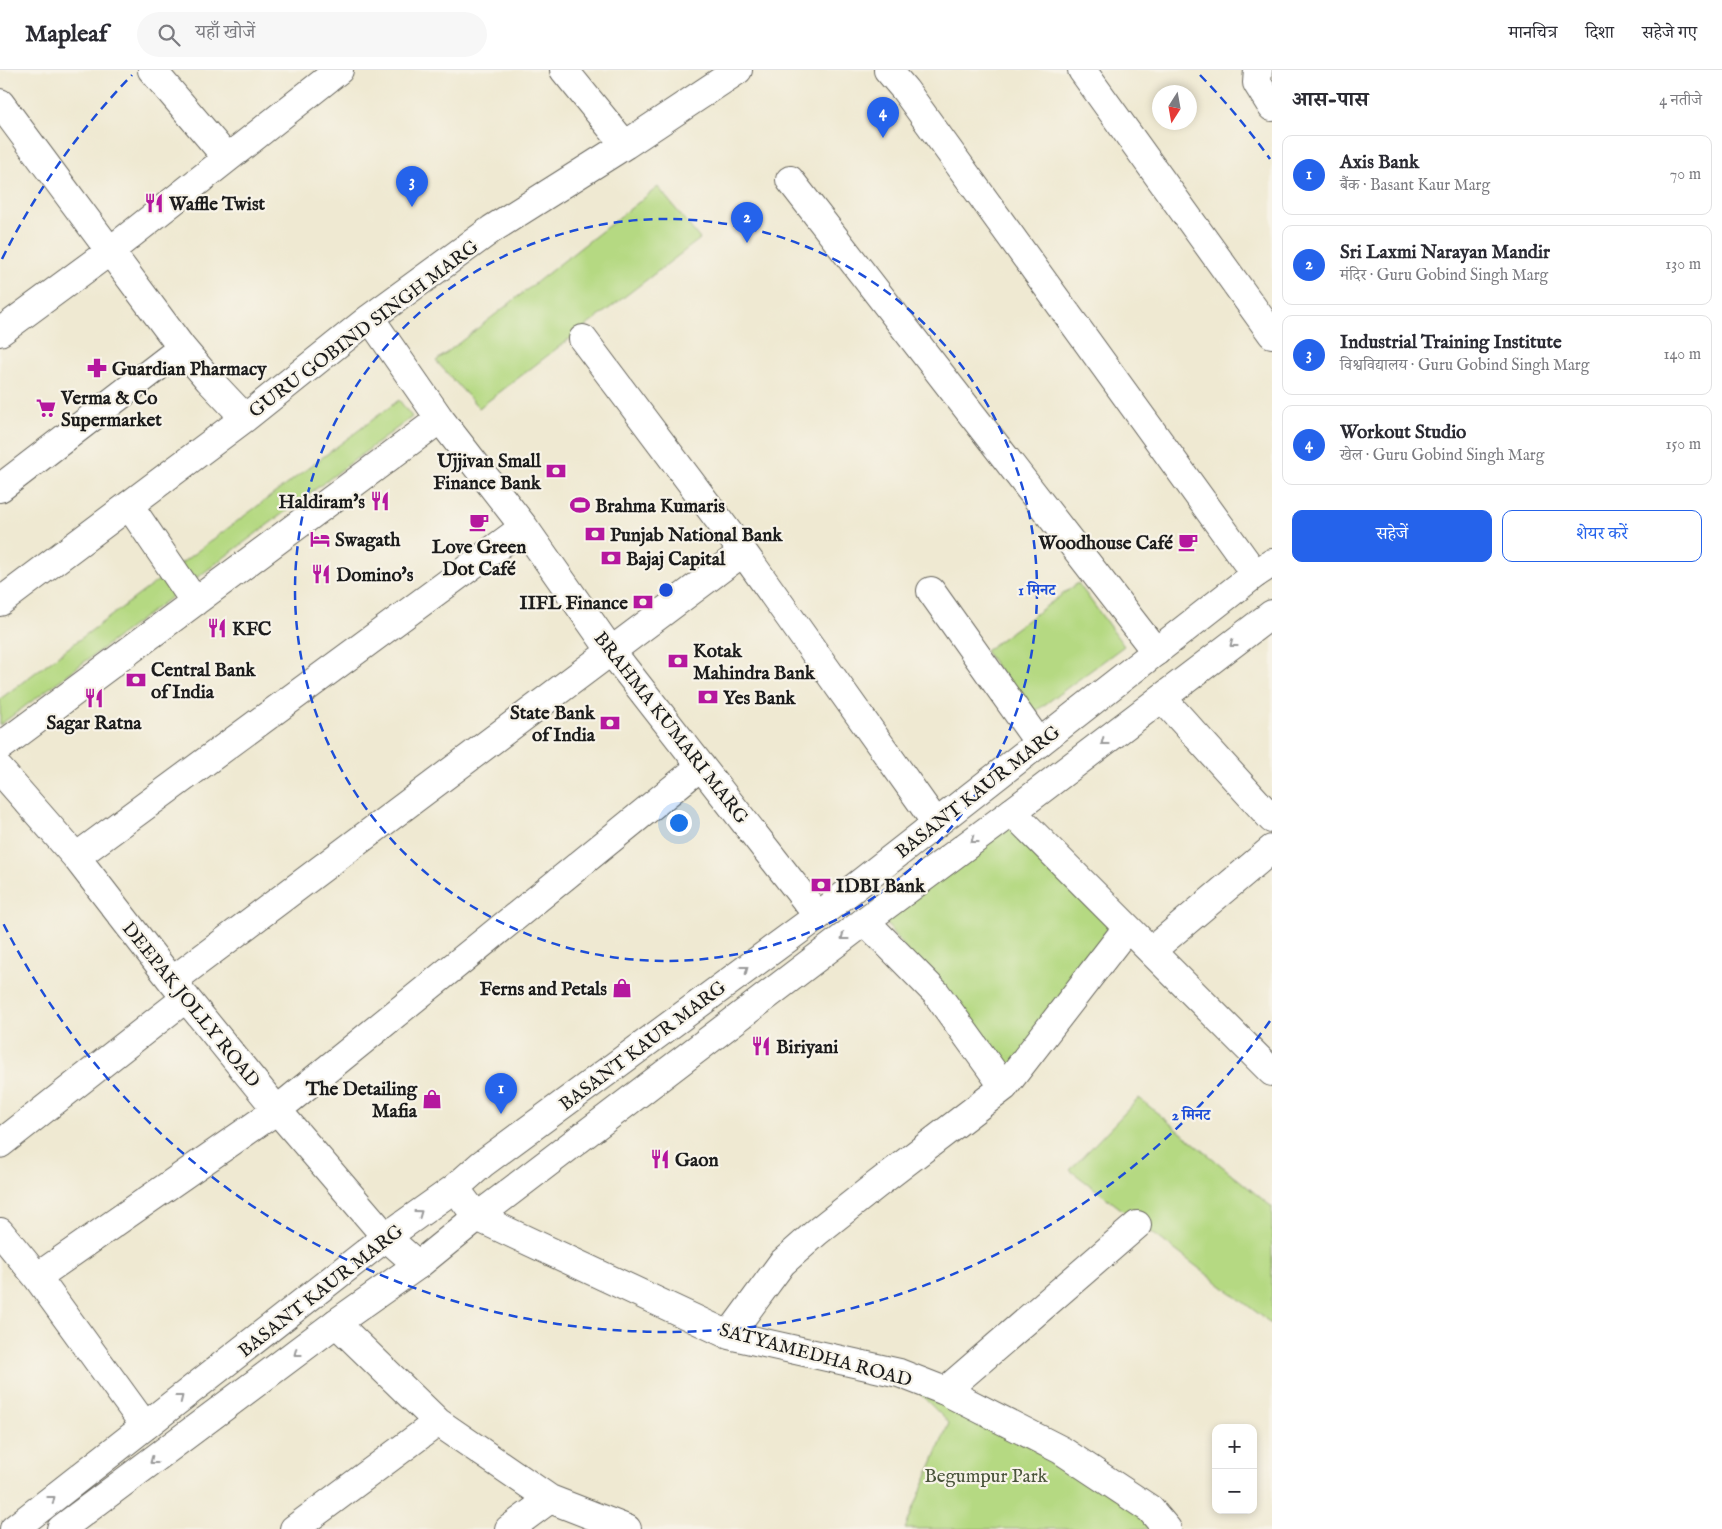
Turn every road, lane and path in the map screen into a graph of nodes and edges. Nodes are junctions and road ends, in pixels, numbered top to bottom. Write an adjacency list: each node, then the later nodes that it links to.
1 (152, 70): 11 (street)
2 (339, 70): 11 (street)
3 (564, 70): 10 (street)
4 (738, 70): 10 (street, GURU GOBIND SINGH MARG)
5 (888, 70): 25 (street)
6 (1082, 70): 16 (street)
7 (1258, 70): 9 (street)
8 (0, 103): 13 (street)
9 (1272, 107)
10 (625, 145): 14 (street, GURU GOBIND SINGH MARG)
11 (227, 158): 13 (street)
12 (790, 180): 31 (street)
13 (110, 251): 15 (street); 18 (street)
14 (370, 318): 19 (street, GURU GOBIND SINGH MARG); 20 (street, BRAHMA KUMARI MARG)
15 (0, 332)
16 (1272, 334)
17 (583, 339): 24 (street)
18 (182, 348): 19 (street); 21 (street)
19 (245, 418): 22 (street, GURU GOBIND SINGH MARG)
20 (440, 419): 23 (street, BRAHMA KUMARI MARG); 28 (street)
21 (0, 488)
22 (129, 505): 27 (street, GURU GOBIND SINGH MARG); 28 (street)
23 (524, 527): 30 (street, BRAHMA KUMARI MARG); 41 (street)
24 (743, 552): 30 (street); 39 (street)
25 (1264, 569): 31 (street, BASANT KAUR MARG)
26 (932, 591): 33 (street)
27 (0, 602)
28 (195, 602): 34 (street)
29 (1272, 614): 32 (street, BASANT KAUR MARG, one-way to 32)
30 (611, 652): 35 (street, BRAHMA KUMARI MARG); 46 (street)
31 (1156, 652): 33 (street, BASANT KAUR MARG)
32 (1162, 698): 37 (street, BASANT KAUR MARG, one-way to 37); 38 (street)
33 (1039, 743): 39 (street, BASANT KAUR MARG)
34 (0, 747)
35 (702, 766): 42 (street, BRAHMA KUMARI MARG); 49 (street)
36 (0, 770): 41 (street, DEEPAK JOLLY ROAD)
37 (1012, 812): 43 (street, BASANT KAUR MARG, one-way to 43); 44 (street)
38 (1272, 819)
39 (936, 823): 42 (street, BASANT KAUR MARG)
40 (1272, 849): 45 (street)
41 (76, 857): 46 (street, DEEPAK JOLLY ROAD)
42 (818, 916): 51 (street, BASANT KAUR MARG, one-way to 42)
43 (865, 921): 48 (street); 52 (street, BASANT KAUR MARG, one-way to 52)
44 (1127, 928): 45 (street); 48 (street)
45 (1151, 951): 47 (street)
46 (179, 990): 49 (street, DEEPAK JOLLY ROAD); 50 (street)
47 (1272, 1072)
48 (1004, 1088): 59 (street)
49 (277, 1110): 55 (street, DEEPAK JOLLY ROAD); 57 (street)
50 (0, 1144)
51 (455, 1188): 52 (street); 55 (street, BASANT KAUR MARG, one-way to 51)
52 (477, 1218): 56 (street, BASANT KAUR MARG); 59 (street, SATYAMEDHA ROAD)
53 (1136, 1225): 60 (street)
54 (0, 1232): 57 (street)
55 (386, 1237): 56 (street, DEEPAK JOLLY ROAD); 62 (street, BASANT KAUR MARG, one-way to 55)
56 (418, 1265): 58 (street, BASANT KAUR MARG)
57 (37, 1278): 62 (street)
58 (336, 1323): 61 (street); 65 (street, BASANT KAUR MARG, one-way to 65)
59 (729, 1335): 60 (street, SATYAMEDHA ROAD)
60 (945, 1390): 69 (street, SATYAMEDHA ROAD)
61 (438, 1422): 63 (street); 66 (street)
62 (145, 1426): 64 (street, BASANT KAUR MARG, one-way to 62)
63 (550, 1499): 67 (street); 68 (street)
64 (14, 1529)
65 (61, 1529)
66 (294, 1529)
67 (509, 1529)
68 (627, 1529)
69 (1167, 1529)

